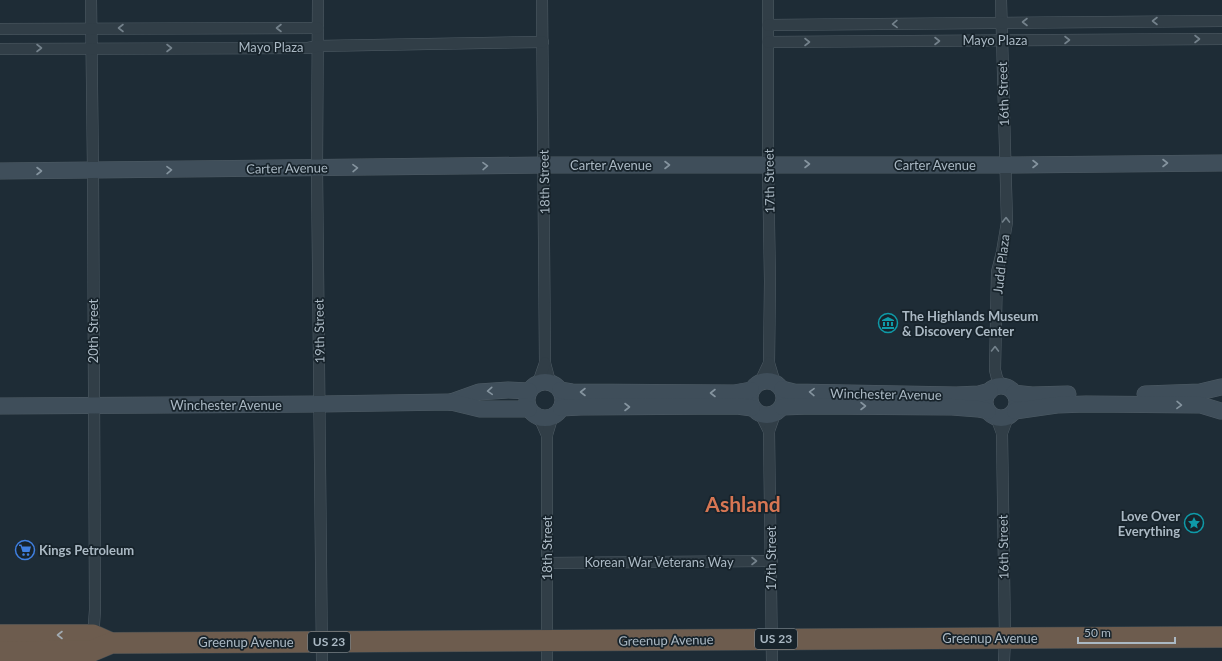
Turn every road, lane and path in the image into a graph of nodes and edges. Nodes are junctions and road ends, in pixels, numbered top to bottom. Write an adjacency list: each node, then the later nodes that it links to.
1 (91, 0): 10 (street, 20th Street)
2 (318, 0): 11 (street, 19th Street)
3 (542, 0): 14 (street, 18th Street)
4 (768, 0): 8 (street, 17th Street)
5 (1001, 0): 7 (street, 16th Street)
6 (1222, 21): 7 (street, Mayo Plaza, one-way to 7)
7 (1001, 22): 8 (street, Mayo Plaza, one-way to 8); 13 (street, 16th Street)
8 (768, 25): 15 (street, 17th Street)
9 (0, 28): 10 (street, Mayo Plaza)
10 (91, 28): 11 (street, Mayo Plaza, one-way to 10); 18 (street, 20th Street)
11 (318, 28): 16 (street, 19th Street)
12 (1222, 39): 13 (street, Mayo Plaza, one-way to 12)
13 (1001, 40): 15 (street, Mayo Plaza, one-way to 13); 22 (street, 16th Street)
14 (543, 42): 16 (street, Mayo Plaza); 21 (street, 18th Street)
15 (768, 42): 20 (street, 17th Street)
16 (318, 46): 18 (street, Mayo Plaza, one-way to 16); 23 (street, 19th Street)
17 (0, 48): 18 (street, Mayo Plaza, one-way to 18)
18 (91, 48): 25 (street, 20th Street)
19 (1222, 163): 22 (main road, Carter Avenue, one-way to 19)
20 (768, 164): 21 (main road, Carter Avenue, one-way to 20); 22 (main road, Carter Avenue, one-way to 22); 26 (street, 17th Street)
21 (544, 165): 23 (main road, Carter Avenue, one-way to 21); 27 (street, 18th Street)
22 (1005, 165): 29 (street, Judd Plaza, one-way to 22)
23 (317, 168): 25 (main road, Carter Avenue, one-way to 23); 31 (street, 19th Street)
24 (0, 171): 25 (main road, Carter Avenue, one-way to 25)
25 (93, 171): 32 (street, 20th Street)
26 (767, 386): 27 (main road, Winchester Avenue, one-way to 27); 29 (main road, Winchester Avenue, one-way to 26); 34 (main road); 34 (main road)
27 (544, 387): 30 (main road, Winchester Avenue, one-way to 30); 35 (main road); 35 (main road)
28 (1221, 387): 29 (main road, Winchester Avenue); 36 (main road)
29 (1002, 390): 37 (main road); 37 (main road)
30 (451, 402): 31 (main road, Winchester Avenue); 35 (main road, Winchester Avenue)
31 (320, 404): 32 (main road, Winchester Avenue); 47 (street, 19th Street)
32 (93, 405): 33 (main road, Winchester Avenue); 44 (street, 20th Street)
33 (0, 406)
34 (768, 411): 35 (main road, Winchester Avenue, one-way to 34); 37 (main road, Winchester Avenue, one-way to 37); 38 (street, 17th Street)
35 (545, 412): 39 (street, 18th Street)
36 (1222, 412): 37 (main road, Winchester Avenue, one-way to 36)
37 (1002, 414): 42 (street, 16th Street)
38 (772, 561): 39 (street, Korean War Veterans Way, one-way to 38); 43 (street, 17th Street)
39 (547, 563): 45 (street, 18th Street)
40 (0, 635): 44 (highway, Greenup Avenue / US 23, one-way to 40)
41 (1222, 637): 42 (highway, Greenup Avenue / US 23)
42 (1005, 638): 43 (highway, Greenup Avenue / US 23); 49 (street, 16th Street)
43 (772, 639): 45 (highway, Greenup Avenue / US 23); 48 (street, 17th Street)
44 (97, 648): 46 (highway, Greenup Avenue / US 23); 47 (highway, Greenup Avenue / US 23)
45 (547, 651): 47 (highway, Greenup Avenue / US 23)
46 (0, 652)
47 (321, 652)
48 (772, 661)
49 (1004, 661)

